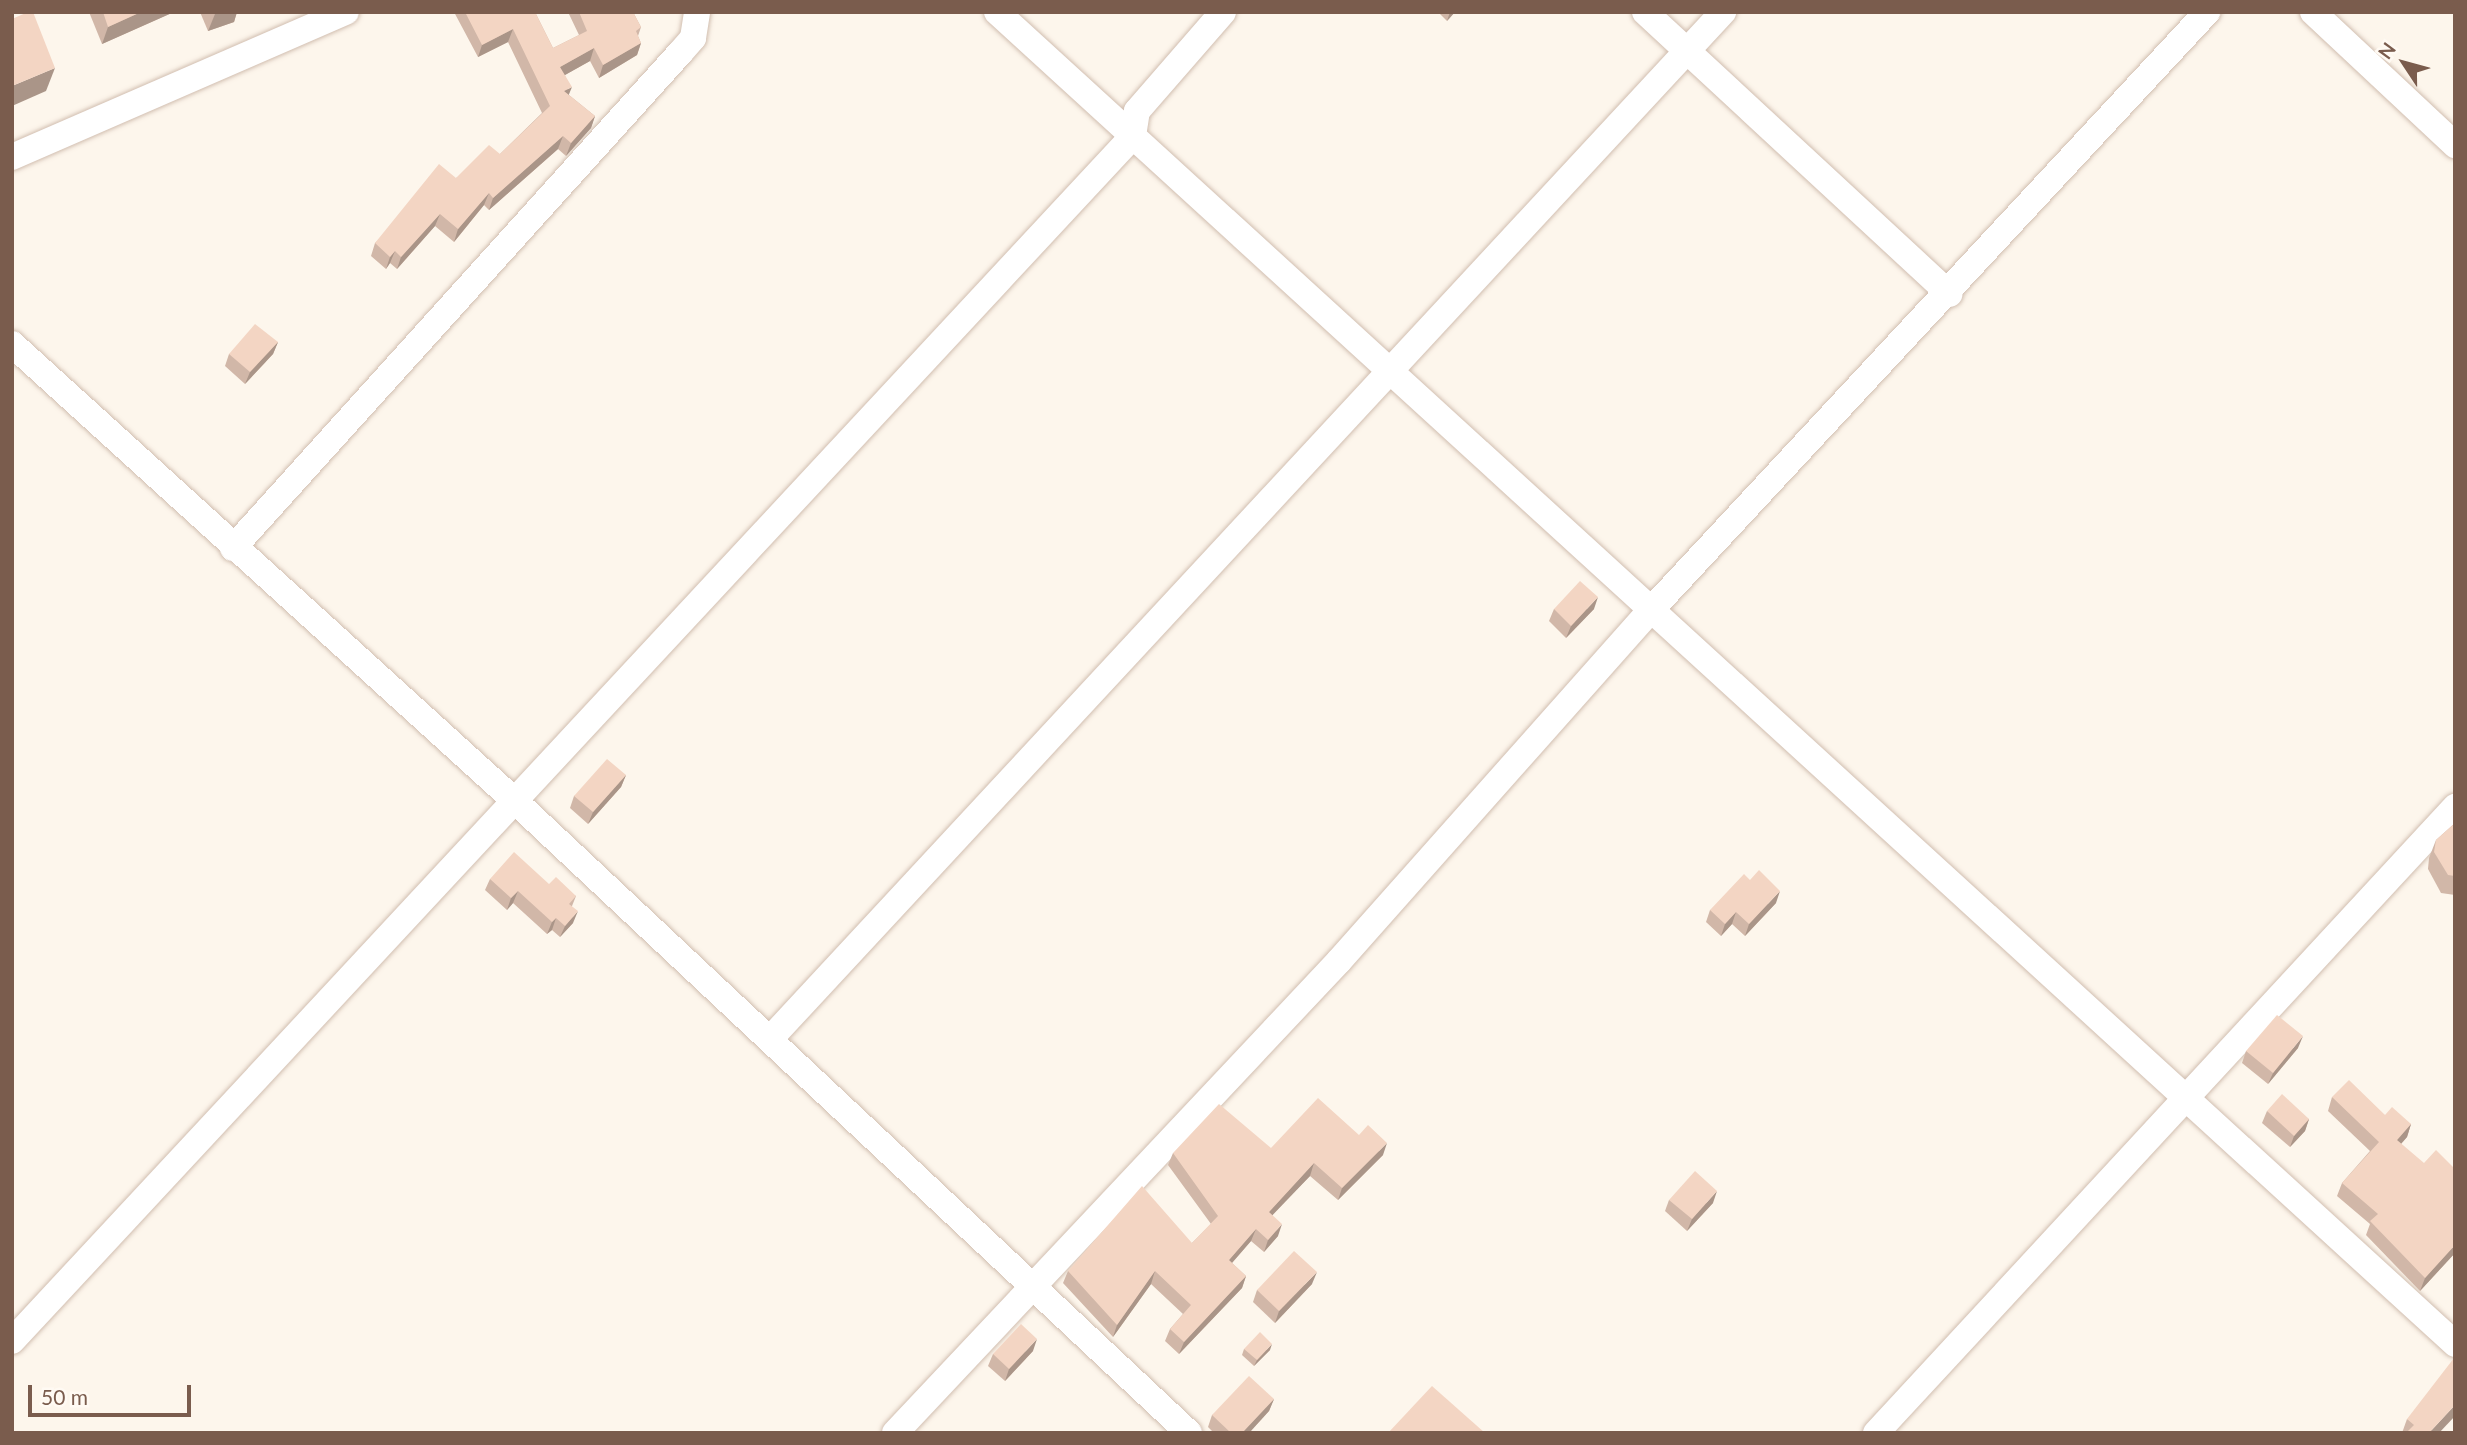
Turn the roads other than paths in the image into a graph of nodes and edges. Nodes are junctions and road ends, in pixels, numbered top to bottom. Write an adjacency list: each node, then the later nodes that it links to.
1 (346, 12): 12 (street)
2 (697, 12): 16 (street)
3 (997, 12): 10 (street)
4 (1223, 12): 10 (street)
5 (1645, 12): 9 (street)
6 (1723, 12): 9 (street)
7 (2207, 12): 13 (street)
8 (2313, 12): 11 (street)
9 (1687, 51): 13 (street); 15 (street)
10 (1133, 136): 15 (street); 18 (street)
11 (2455, 145)
12 (12, 157)
13 (1949, 294): 17 (street)
14 (12, 344): 16 (street)
15 (1391, 370): 17 (street); 20 (street)
16 (233, 548): 18 (street)
17 (1651, 610): 21 (street); 22 (street)
18 (515, 801): 20 (street); 23 (street)
19 (2455, 807): 21 (street)
20 (771, 1038): 22 (street)
21 (2187, 1097): 24 (street); 27 (street)
22 (1031, 1286): 25 (street); 26 (street)
23 (12, 1341)
24 (2455, 1344)
25 (895, 1433)
26 (1189, 1433)
27 (1876, 1433)

